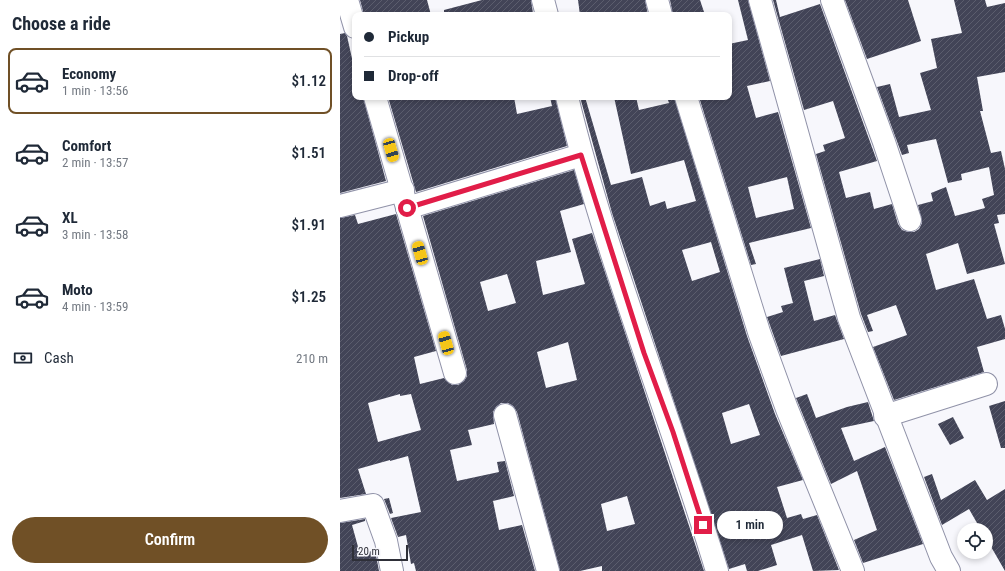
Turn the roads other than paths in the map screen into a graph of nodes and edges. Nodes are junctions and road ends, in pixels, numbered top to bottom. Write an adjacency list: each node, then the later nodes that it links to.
1 (347, 0): 8 (street)
2 (543, 0): 6 (street)
3 (657, 0): 7 (street)
4 (760, 0): 19 (street)
5 (832, 0): 15 (street)
6 (546, 12)
7 (660, 12)
8 (352, 17)
9 (376, 100): 13 (street)
10 (568, 100): 12 (street)
11 (687, 100): 24 (street)
12 (581, 155): 13 (street); 23 (street)
13 (405, 199): 14 (street); 16 (street)
14 (340, 206)
15 (910, 220)
16 (454, 373)
17 (986, 384): 19 (street)
18 (505, 415): 22 (street)
19 (885, 416): 25 (street)
20 (340, 511): 21 (street)
21 (392, 571)
22 (548, 571)
23 (717, 571)
24 (853, 571)
25 (949, 571)

